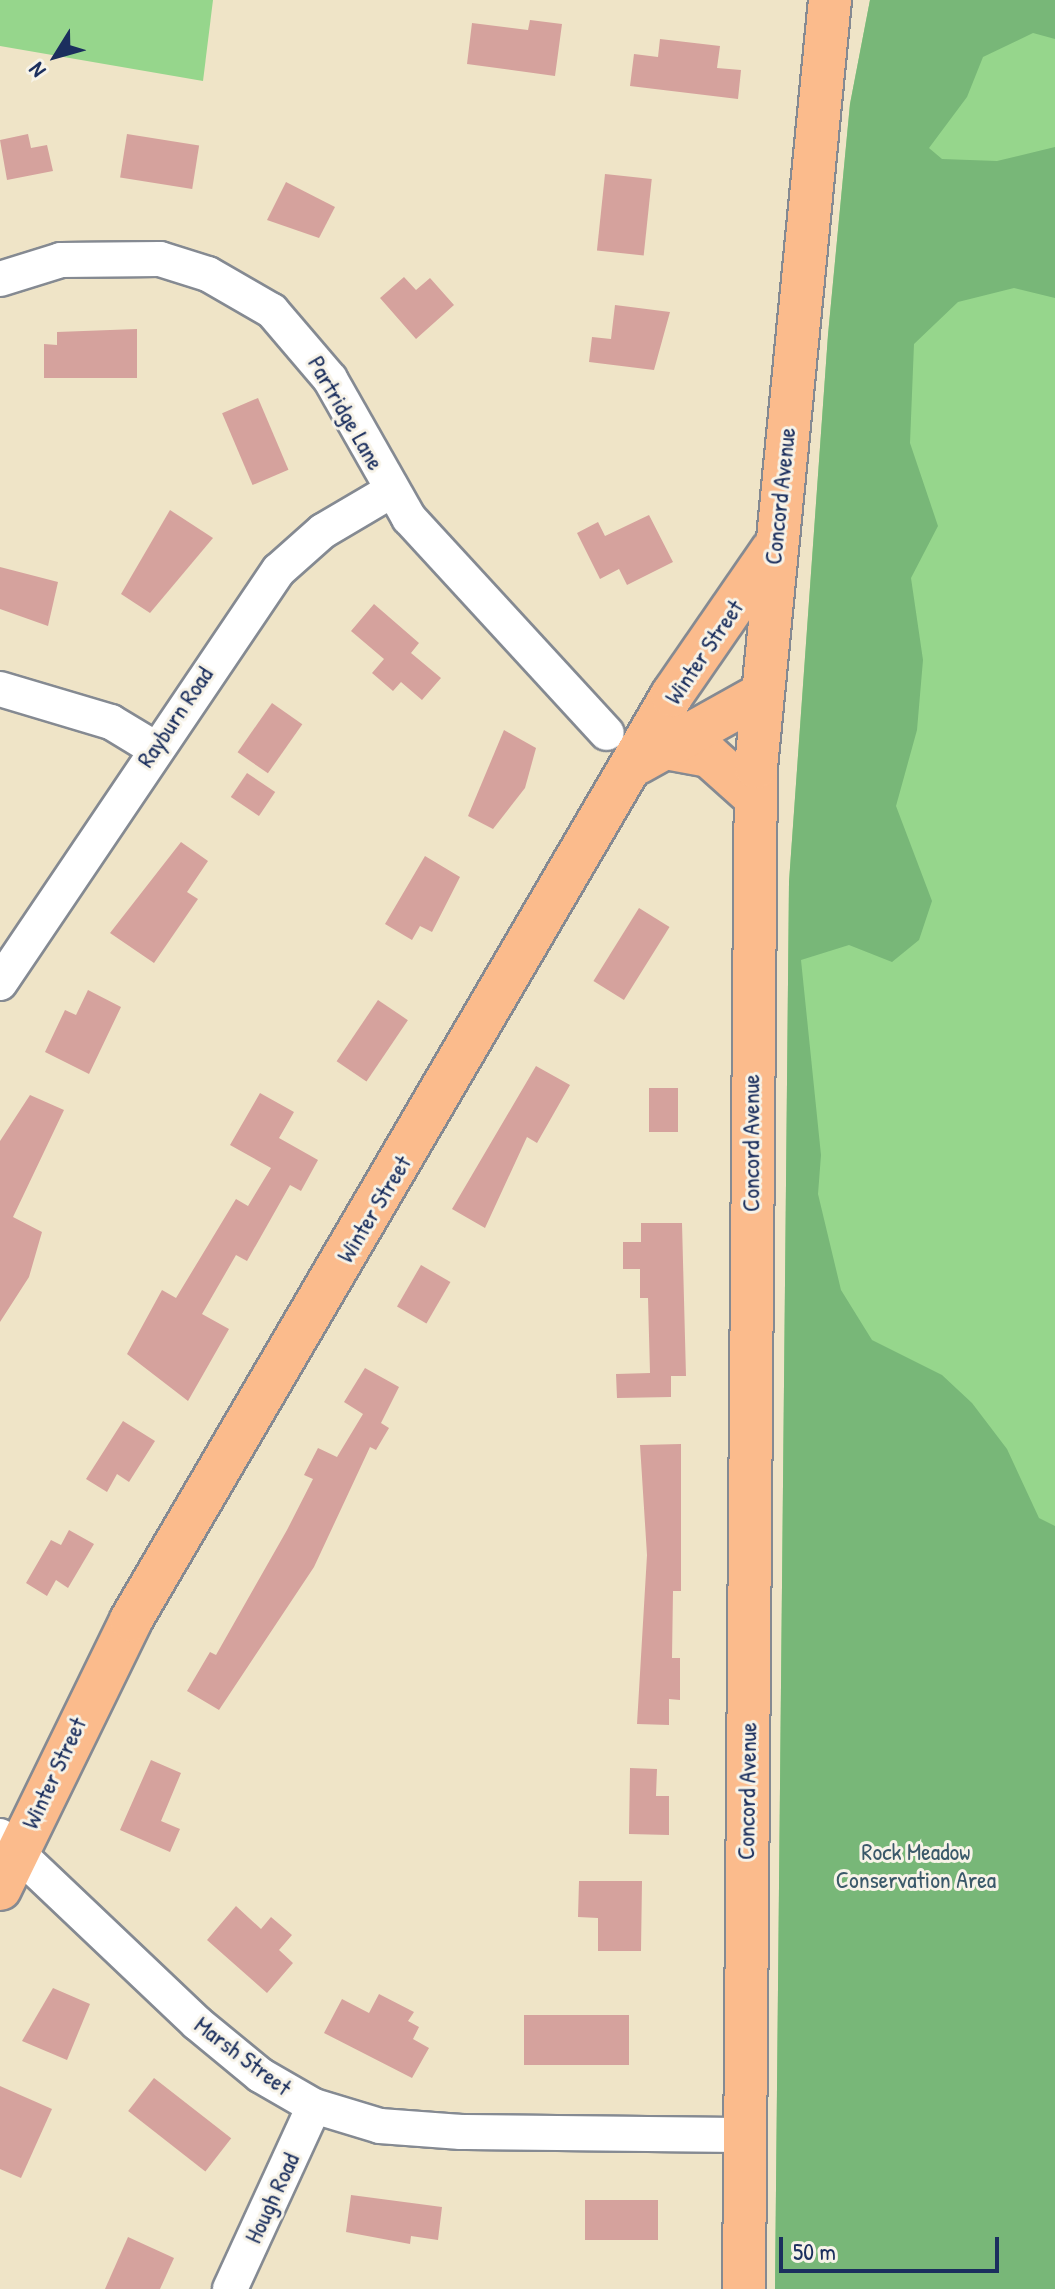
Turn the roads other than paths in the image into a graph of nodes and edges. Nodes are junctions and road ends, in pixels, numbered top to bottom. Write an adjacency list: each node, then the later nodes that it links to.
1 (830, 0): 4 (main road, Concord Avenue)
2 (0, 279): 3 (street, Partridge Lane)
3 (391, 491): 8 (street, Partridge Lane); 9 (street, Rayburn Road)
4 (775, 546): 5 (main road, Concord Avenue); 7 (main road, Winter Street)
5 (763, 681): 7 (main road); 10 (main road); 11 (main road, Concord Avenue)
6 (0, 689): 9 (street)
7 (672, 695): 10 (main road, Winter Street)
8 (607, 733)
9 (154, 748): 12 (street, Rayburn Road)
10 (652, 756): 11 (main road); 13 (main road, Winter Street)
11 (756, 798): 15 (main road, Concord Avenue)
12 (0, 983)
13 (5, 1859): 14 (street, Marsh Street)
14 (314, 2106): 15 (street, Marsh Street); 16 (street, Hough Road)
15 (744, 2135): 17 (main road, Concord Avenue)
16 (230, 2289)
17 (744, 2289)

